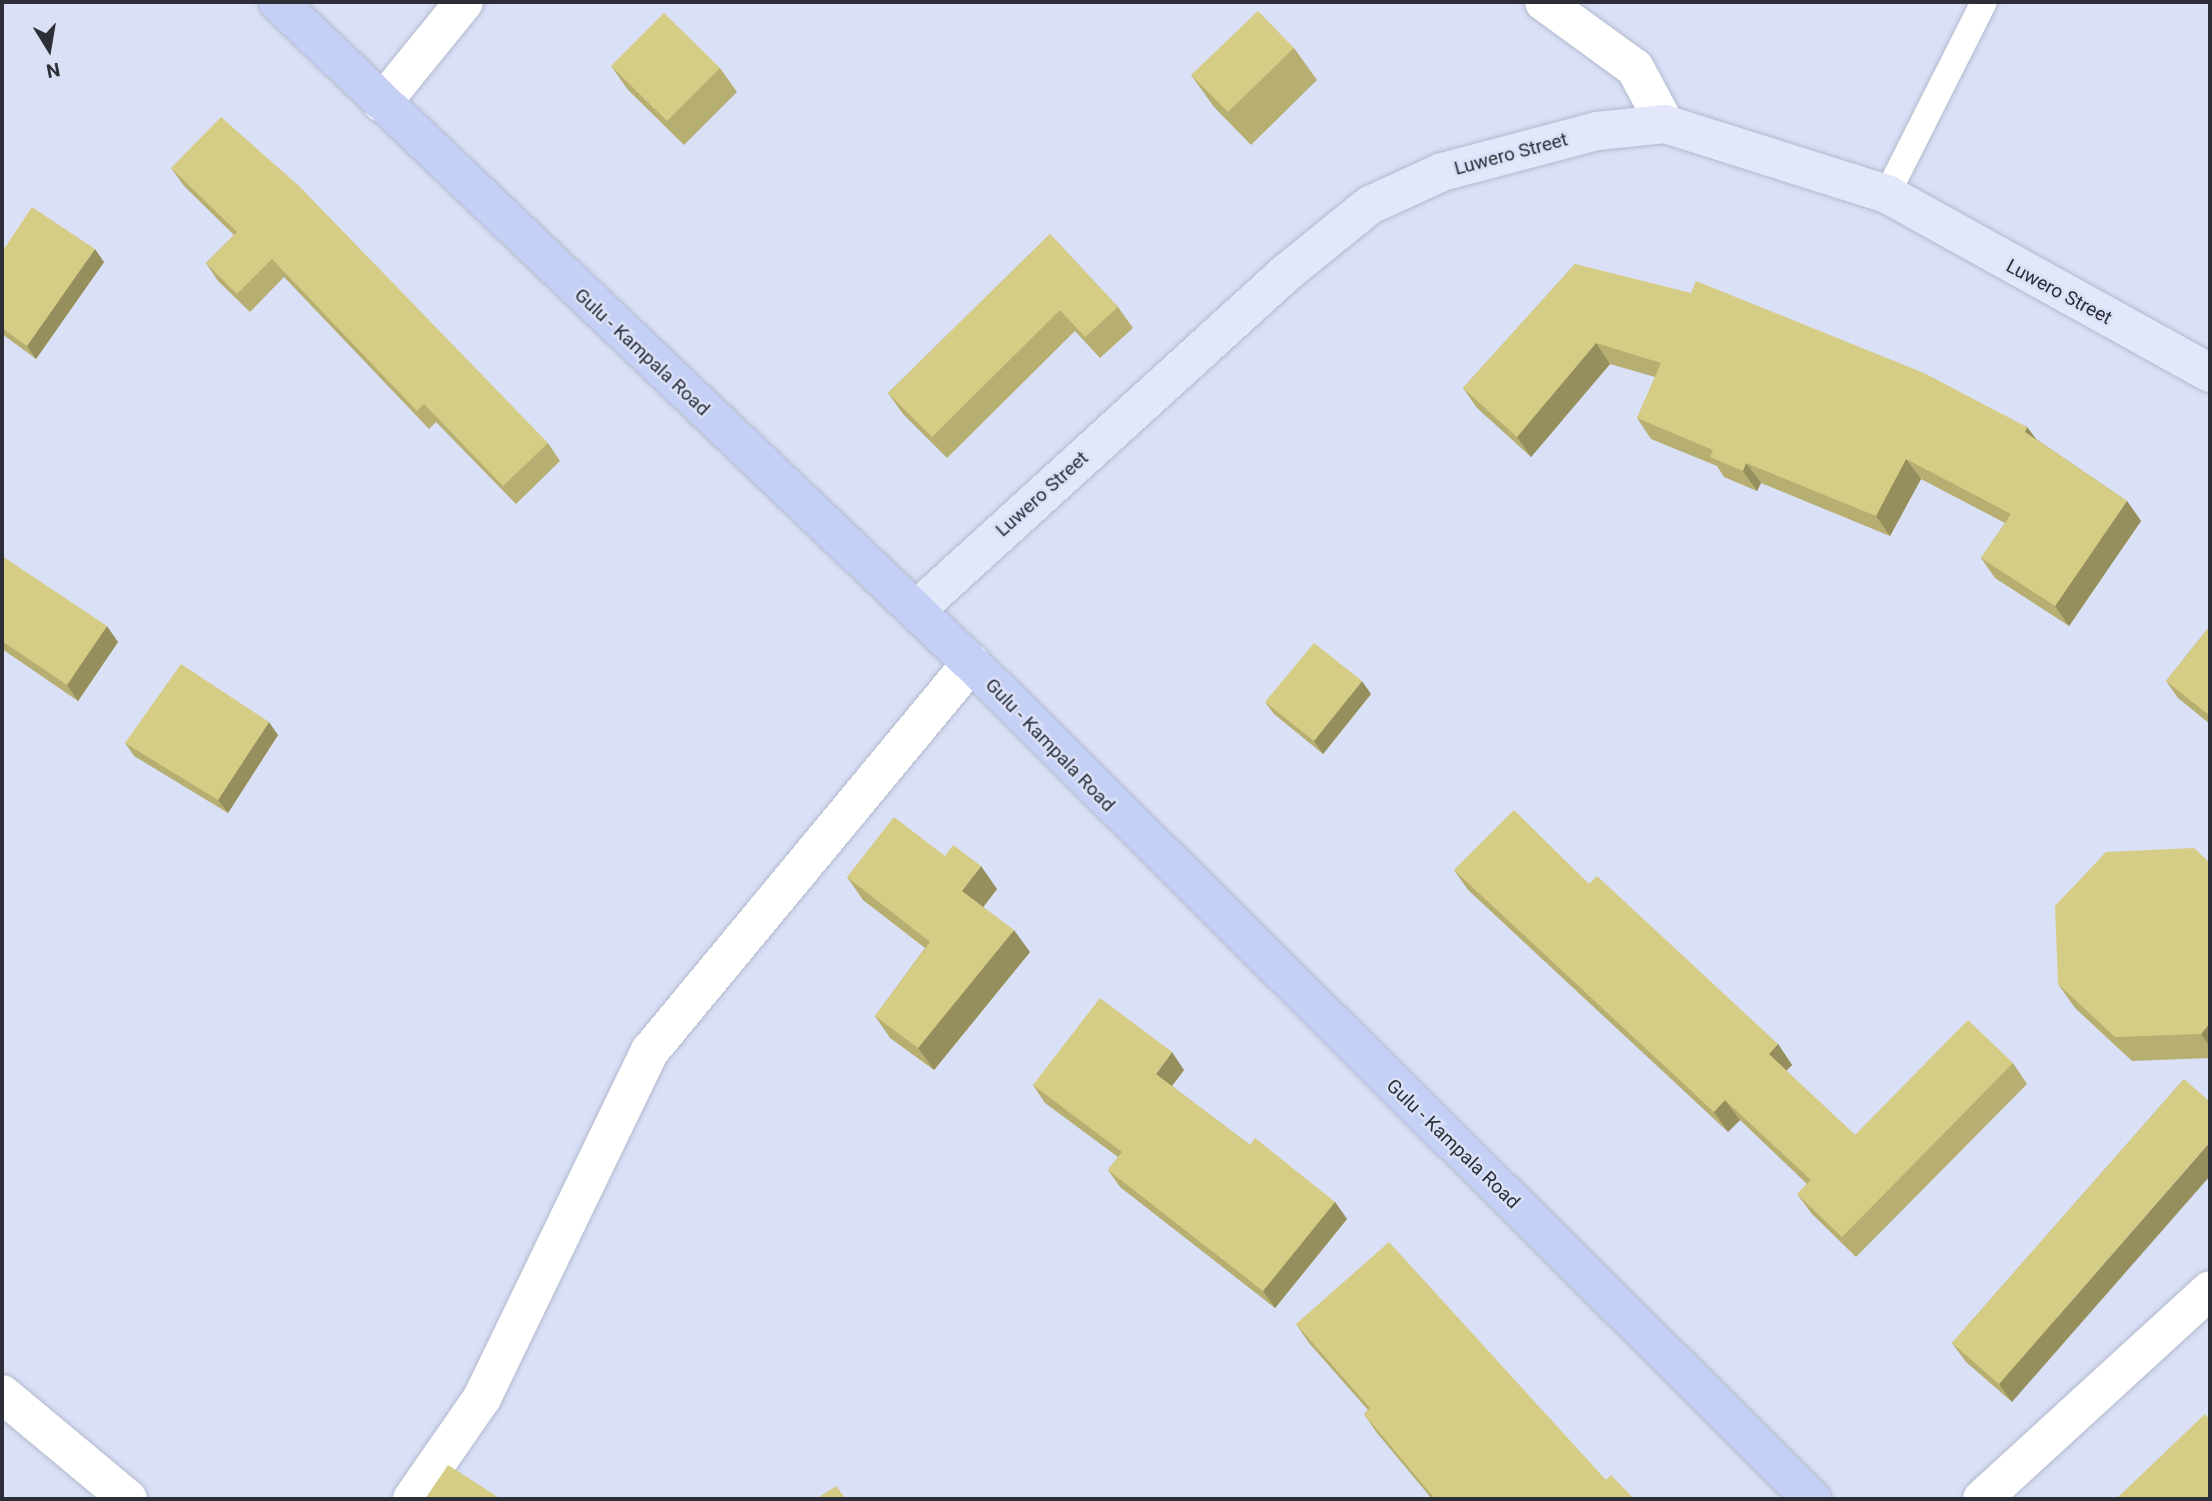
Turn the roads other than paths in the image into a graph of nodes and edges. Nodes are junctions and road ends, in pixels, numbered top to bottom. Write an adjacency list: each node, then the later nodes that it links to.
1 (278, 2): 5 (main road, Gulu - Kampala Road)
2 (464, 2): 5 (street)
3 (1544, 2): 6 (street)
4 (1984, 2): 7 (lane)
5 (382, 103): 9 (main road, Gulu - Kampala Road)
6 (1665, 124): 7 (main road, Luwero Street); 9 (main road, Luwero Street)
7 (1887, 194): 8 (main road, Luwero Street)
8 (2210, 373)
9 (916, 610): 10 (main road, Gulu - Kampala Road)
10 (971, 663): 14 (street); 15 (main road, Gulu - Kampala Road)
11 (2210, 1290): 16 (street)
12 (2, 1394): 13 (street)
13 (128, 1499)
14 (412, 1499)
15 (1812, 1499)
16 (1982, 1499)

